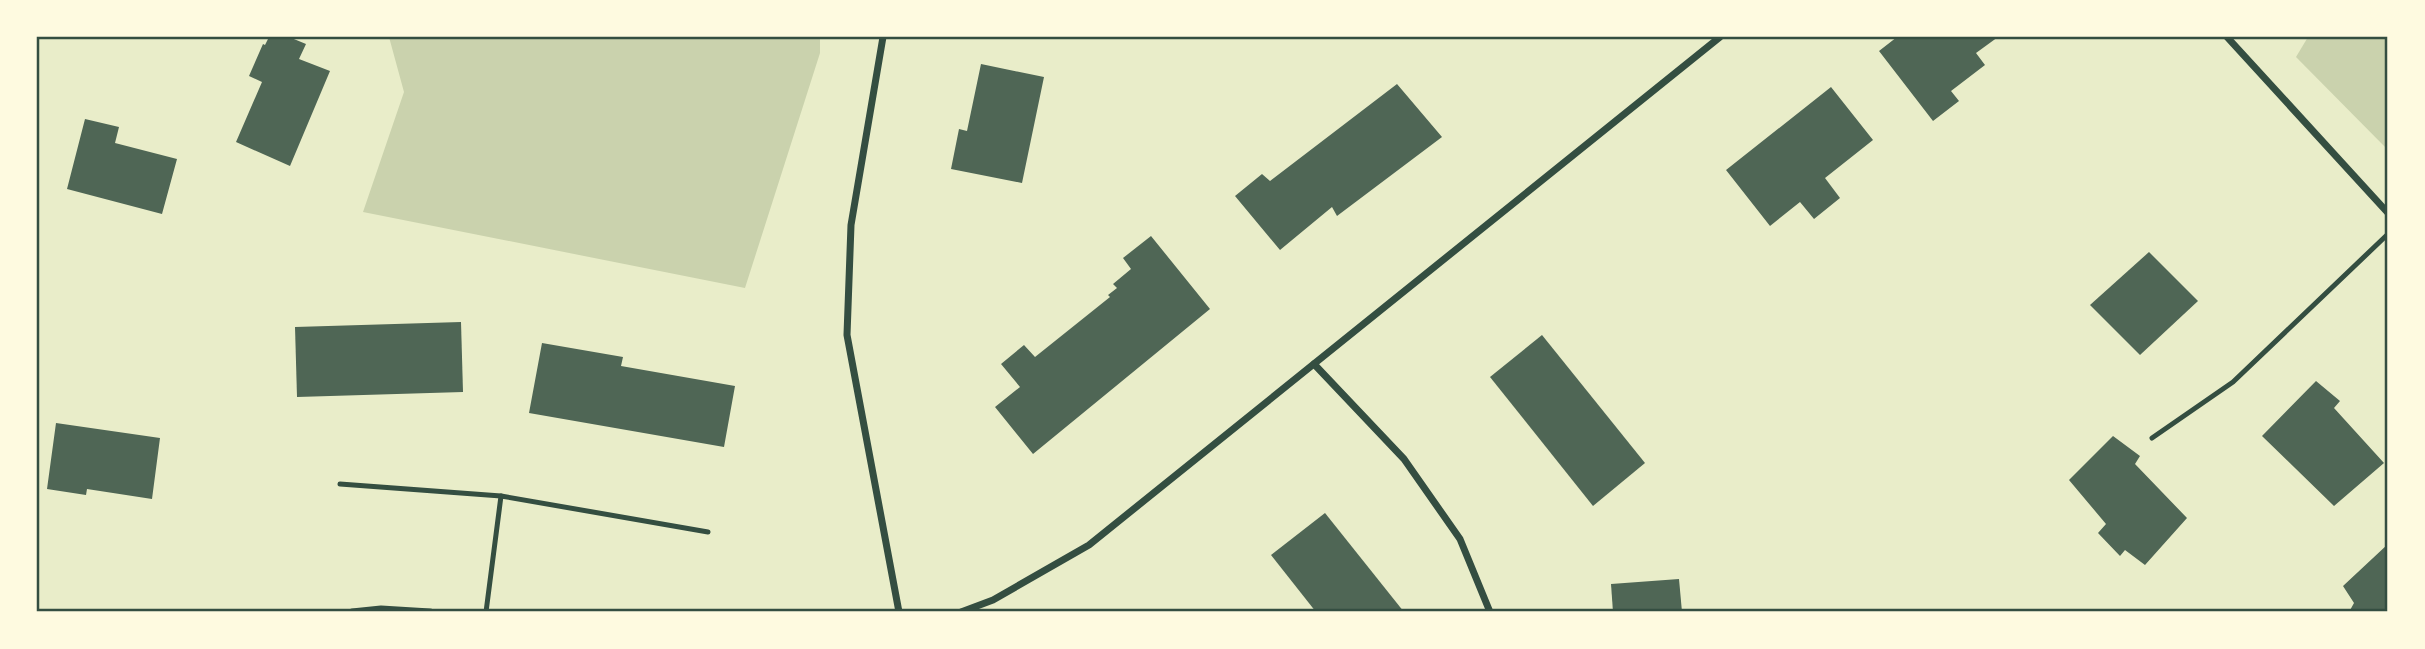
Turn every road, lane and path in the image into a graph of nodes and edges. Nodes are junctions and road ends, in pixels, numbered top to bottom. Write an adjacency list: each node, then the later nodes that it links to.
1 (883, 37): 14 (street)
2 (1720, 37): 6 (street)
3 (2227, 37): 4 (street)
4 (2388, 212)
5 (2388, 234): 7 (lane)
6 (1314, 364): 15 (street); 16 (street)
7 (2152, 438)
8 (340, 484): 9 (lane)
9 (501, 496): 10 (lane); 13 (lane)
10 (708, 532)
11 (352, 612): 12 (street)
12 (430, 612)
13 (486, 612)
14 (899, 612)
15 (961, 612)
16 (1490, 612)

